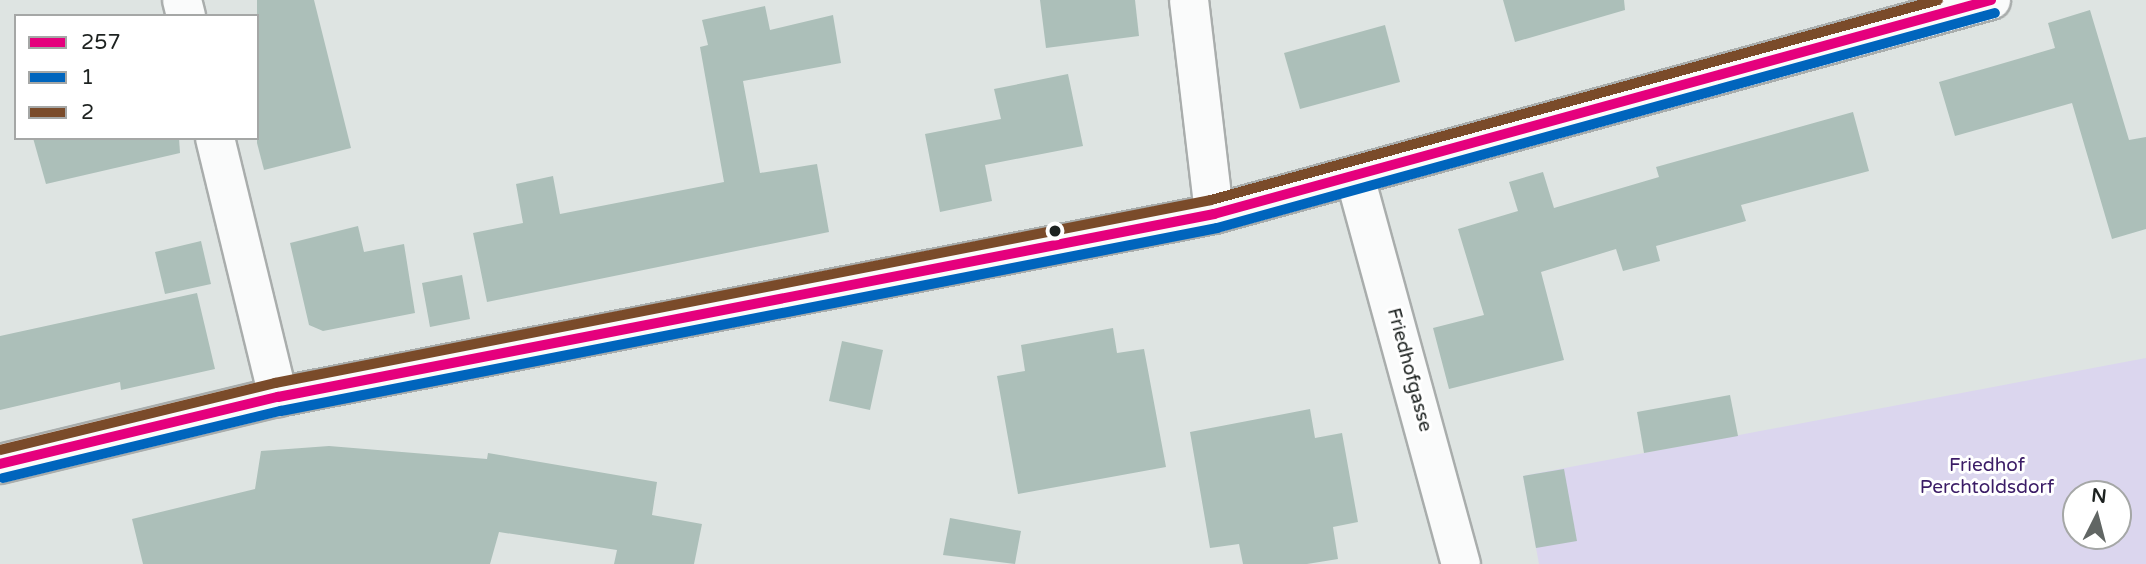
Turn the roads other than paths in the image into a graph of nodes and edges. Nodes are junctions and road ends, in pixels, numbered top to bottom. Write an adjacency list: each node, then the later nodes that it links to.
1 (1189, 0): 5 (street)
2 (1991, 0): 4 (street)
3 (215, 140): 6 (street)
4 (1355, 177): 5 (street); 8 (street, Friedhofgasse)
5 (1214, 214): 6 (street)
6 (278, 397): 7 (street)
7 (0, 464)
8 (1461, 564)

